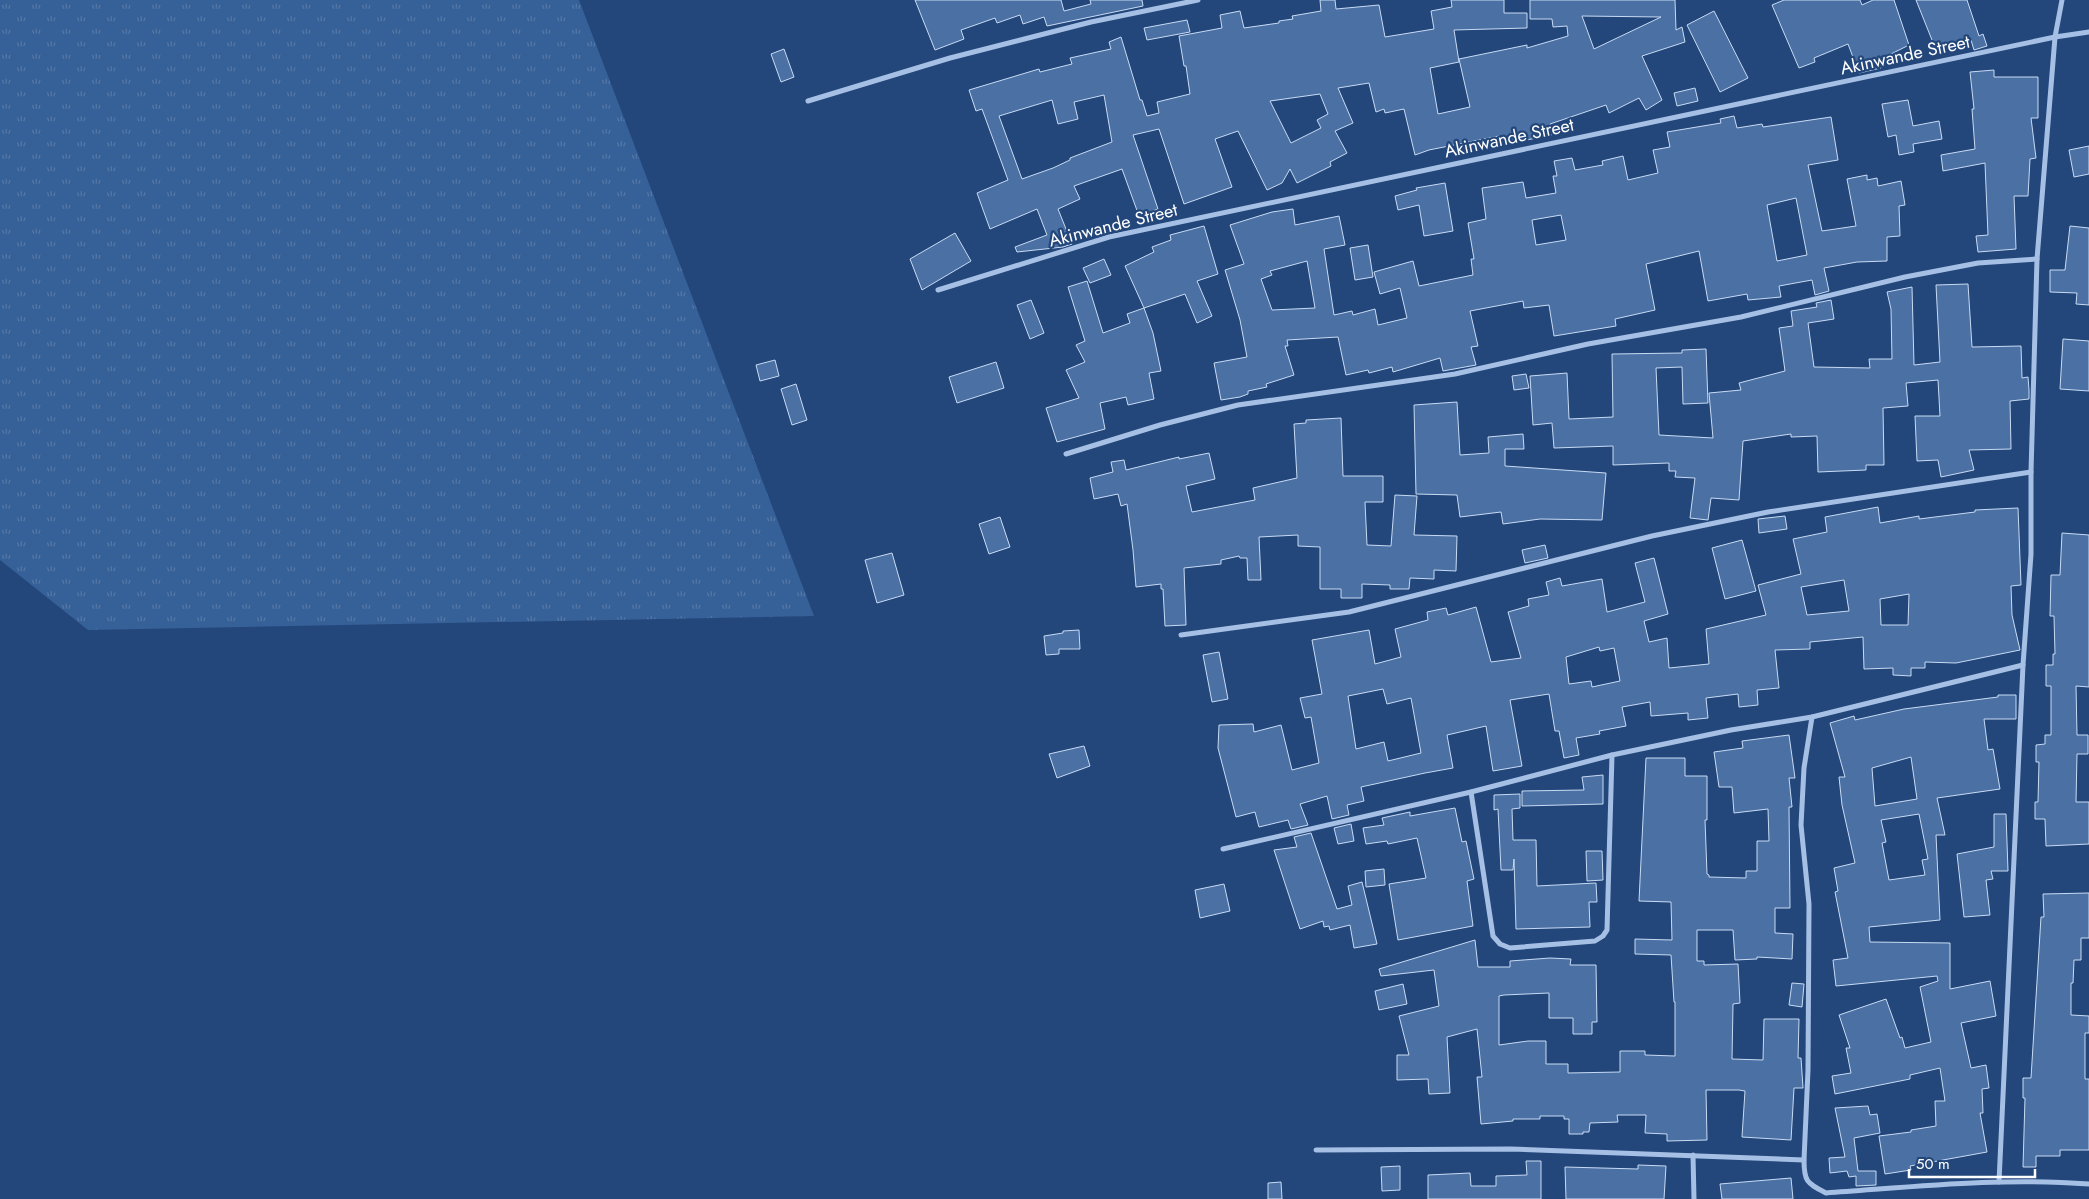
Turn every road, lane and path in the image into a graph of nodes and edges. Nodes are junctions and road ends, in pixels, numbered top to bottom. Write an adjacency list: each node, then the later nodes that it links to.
1 (1198, 0): 5 (street)
2 (2062, 0): 4 (street)
3 (2089, 32): 4 (street, Akinwande Street)
4 (2055, 37): 6 (street); 7 (street, Akinwande Street)
5 (808, 101)
6 (2037, 259): 8 (street); 9 (street)
7 (938, 290)
8 (1066, 454)
9 (2031, 472): 10 (street); 11 (street)
10 (1181, 634)
11 (2024, 666): 12 (street); 19 (street)
12 (1812, 717): 13 (street); 18 (street)
13 (1612, 755): 14 (street); 14 (street)
14 (1471, 792): 15 (street)
15 (1223, 849)
16 (1316, 1150): 17 (street)
17 (1693, 1155): 18 (street); 21 (street)
18 (1804, 1160): 19 (street)
19 (1998, 1182): 20 (street)
20 (2089, 1184)
21 (1694, 1199)

